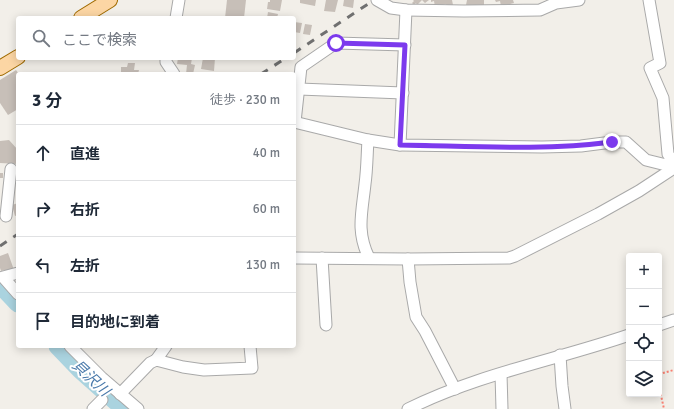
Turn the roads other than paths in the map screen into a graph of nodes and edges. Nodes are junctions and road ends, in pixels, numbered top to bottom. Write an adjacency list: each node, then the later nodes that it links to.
1 (110, 0): 7 (main road)
2 (179, 0): 8 (street)
3 (377, 0): 6 (street)
4 (579, 0): 6 (street)
5 (649, 0): 20 (street)
6 (406, 10): 9 (street)
7 (84, 16)
8 (176, 16)
9 (405, 45): 14 (street); 15 (street)
10 (16, 58): 12 (main road)
11 (166, 60): 13 (street)
12 (0, 68)
13 (173, 72)
14 (299, 88): 15 (street); 16 (street)
15 (403, 93): 19 (street)
16 (296, 114)
17 (296, 122): 18 (street)
18 (368, 140): 19 (street); 25 (street)
19 (400, 145): 20 (street)
20 (674, 167): 26 (street)
21 (10, 169): 22 (street)
22 (6, 216)
23 (296, 258): 24 (street)
24 (322, 258): 25 (street); 31 (street)
25 (369, 258): 26 (street)
26 (408, 259): 39 (street)
27 (16, 274): 28 (street)
28 (16, 292)
29 (674, 320): 30 (street)
30 (662, 324)
31 (326, 325)
32 (626, 336): 36 (street)
33 (72, 348): 40 (street)
34 (165, 348): 37 (street)
35 (250, 348): 37 (street)
36 (560, 355): 38 (street); 46 (street)
37 (156, 360): 40 (street)
38 (501, 374): 39 (street); 45 (street)
39 (455, 389): 44 (street)
40 (120, 394): 43 (street)
41 (102, 400): 42 (street)
42 (93, 409)
43 (138, 409)
44 (408, 409)
45 (502, 409)
46 (565, 409)

